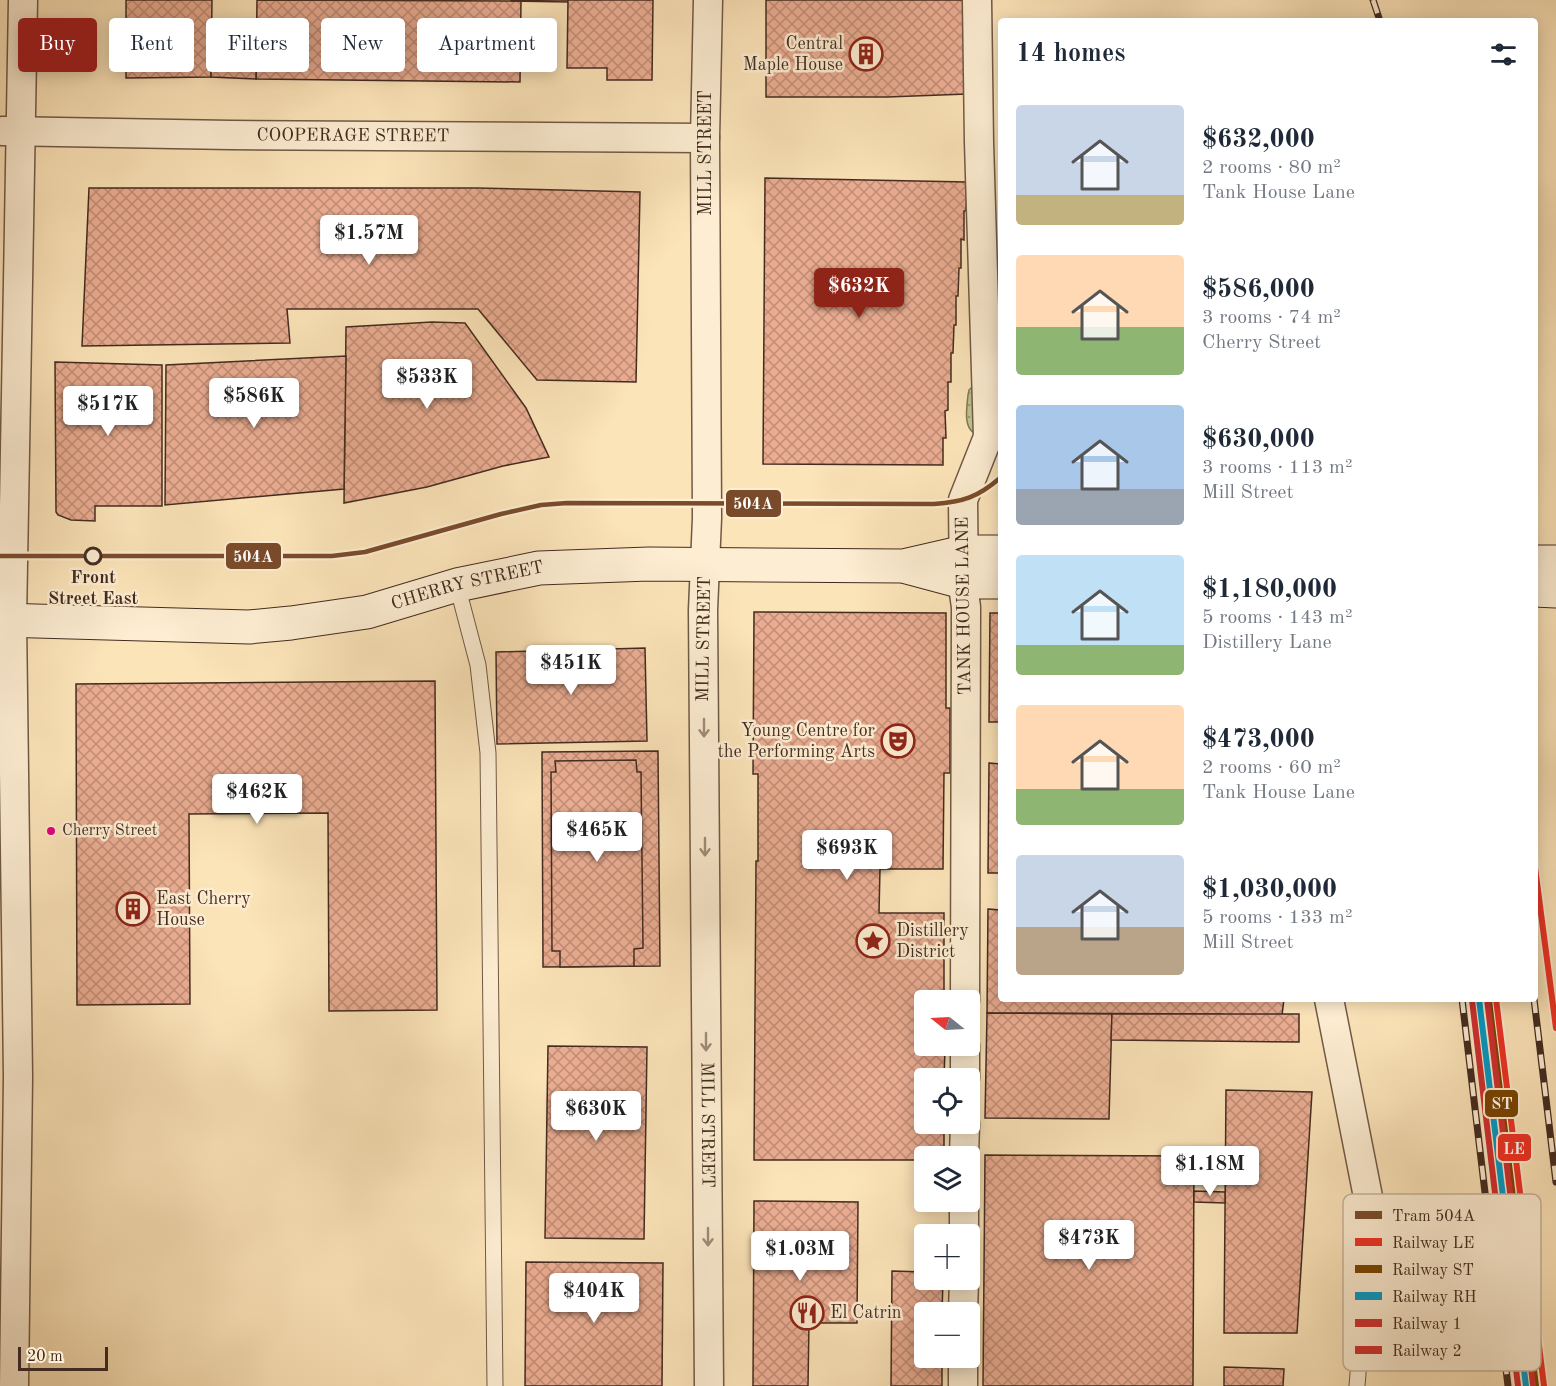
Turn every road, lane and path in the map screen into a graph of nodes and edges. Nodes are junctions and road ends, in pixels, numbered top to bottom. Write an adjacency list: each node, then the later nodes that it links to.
1 (23, 0): 4 (street)
2 (708, 0): 5 (street, MILL STREET)
3 (977, 0): 10 (street, TANK HOUSE LANE)
4 (10, 131): 5 (street, COOPERAGE STREET); 15 (street)
5 (705, 138): 9 (street, MILL STREET)
6 (998, 553): 10 (street, CHERRY STREET)
7 (1538, 562): 8 (street)
8 (1556, 562)
9 (705, 565): 10 (street, CHERRY STREET); 12 (street, CHERRY STREET); 23 (street, MILL STREET, one-way to 23)
10 (964, 567): 11 (street, CHERRY STREET); 16 (street, TANK HOUSE LANE)
11 (998, 581)
12 (457, 585): 15 (street, CHERRY STREET); 22 (lane)
13 (1538, 590): 14 (street)
14 (1556, 591)
15 (6, 620): 21 (street)
16 (965, 990)
17 (1330, 1002): 18 (street)
18 (1367, 1194)
19 (963, 1368): 24 (street)
20 (1359, 1371): 25 (lane)
21 (14, 1386)
22 (495, 1386)
23 (709, 1386)
24 (963, 1386)
25 (1358, 1386)

